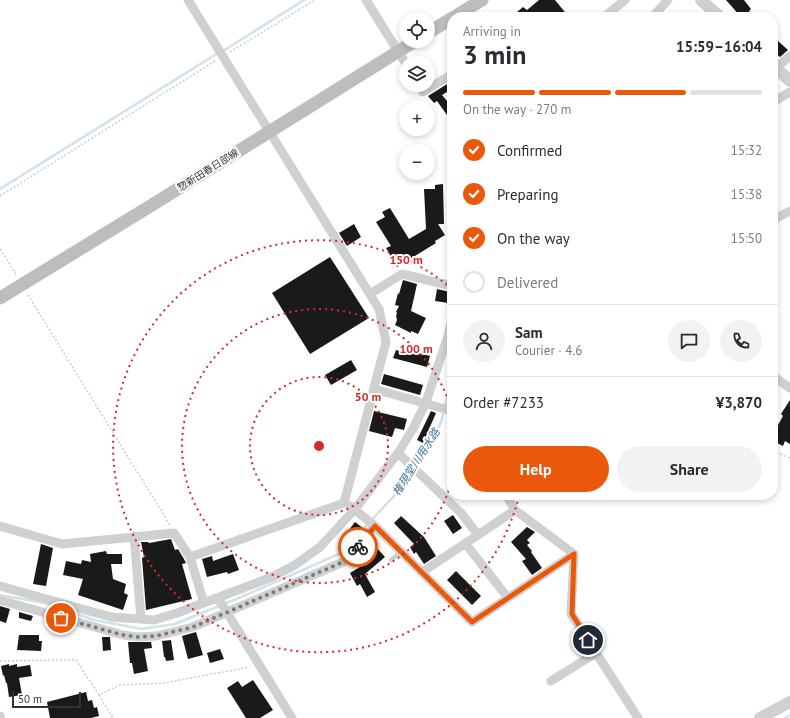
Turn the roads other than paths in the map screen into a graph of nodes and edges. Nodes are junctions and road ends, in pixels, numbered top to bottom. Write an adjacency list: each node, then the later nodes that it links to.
1 (188, 0): 24 (street)
2 (366, 0): 14 (street)
3 (482, 0): 7 (main road)
4 (625, 0): 8 (street)
5 (668, 0): 9 (street)
6 (702, 0): 10 (street)
7 (463, 12)
8 (610, 12)
9 (657, 12)
10 (715, 12)
11 (447, 22): 12 (main road)
12 (435, 29)
13 (403, 48): 14 (main road, 惣新田春日部線)
14 (398, 51): 15 (street); 24 (main road, 惣新田春日部線)
15 (401, 56)
16 (790, 56): 17 (street)
17 (778, 64)
18 (778, 70): 20 (street)
19 (447, 77): 21 (street)
20 (790, 81)
21 (435, 85)
22 (790, 92): 23 (street)
23 (778, 99)
24 (269, 132): 28 (street); 29 (main road, 惣新田春日部線)
25 (790, 211): 26 (street)
26 (778, 217)
27 (447, 285): 28 (street)
28 (370, 294): 33 (street)
29 (0, 298)
30 (447, 339): 34 (street)
31 (778, 380): 32 (street)
32 (790, 388)
33 (374, 389): 34 (street); 40 (street)
34 (426, 402): 35 (street); 36 (street)
35 (447, 409)
36 (398, 453): 38 (street); 41 (street)
37 (447, 500): 45 (street)
38 (447, 500)
39 (509, 500): 42 (street)
40 (344, 502): 41 (street); 50 (street)
41 (355, 509): 44 (street); 54 (street)
42 (516, 510): 45 (street); 49 (street)
43 (0, 526): 46 (street)
44 (375, 526): 48 (street); 58 (street)
45 (478, 535): 47 (street)
46 (134, 536): 50 (street); 59 (street)
47 (465, 543): 52 (street); 55 (street)
48 (401, 552): 51 (lane); 52 (street)
49 (574, 554): 55 (street); 62 (street)
50 (190, 557): 57 (street)
51 (391, 560)
52 (422, 572): 55 (street)
53 (0, 586): 59 (street)
54 (218, 598): 57 (street); 58 (street)
55 (508, 598)
56 (0, 600): 61 (street)
57 (204, 603): 60 (street)
58 (226, 612): 61 (street); 65 (street)
59 (141, 619): 60 (street)
60 (154, 620): 61 (street)
61 (156, 636)
62 (596, 652): 63 (street); 66 (street)
63 (551, 681)
64 (790, 702): 67 (street)
65 (292, 718)
66 (638, 718)
67 (760, 718)

